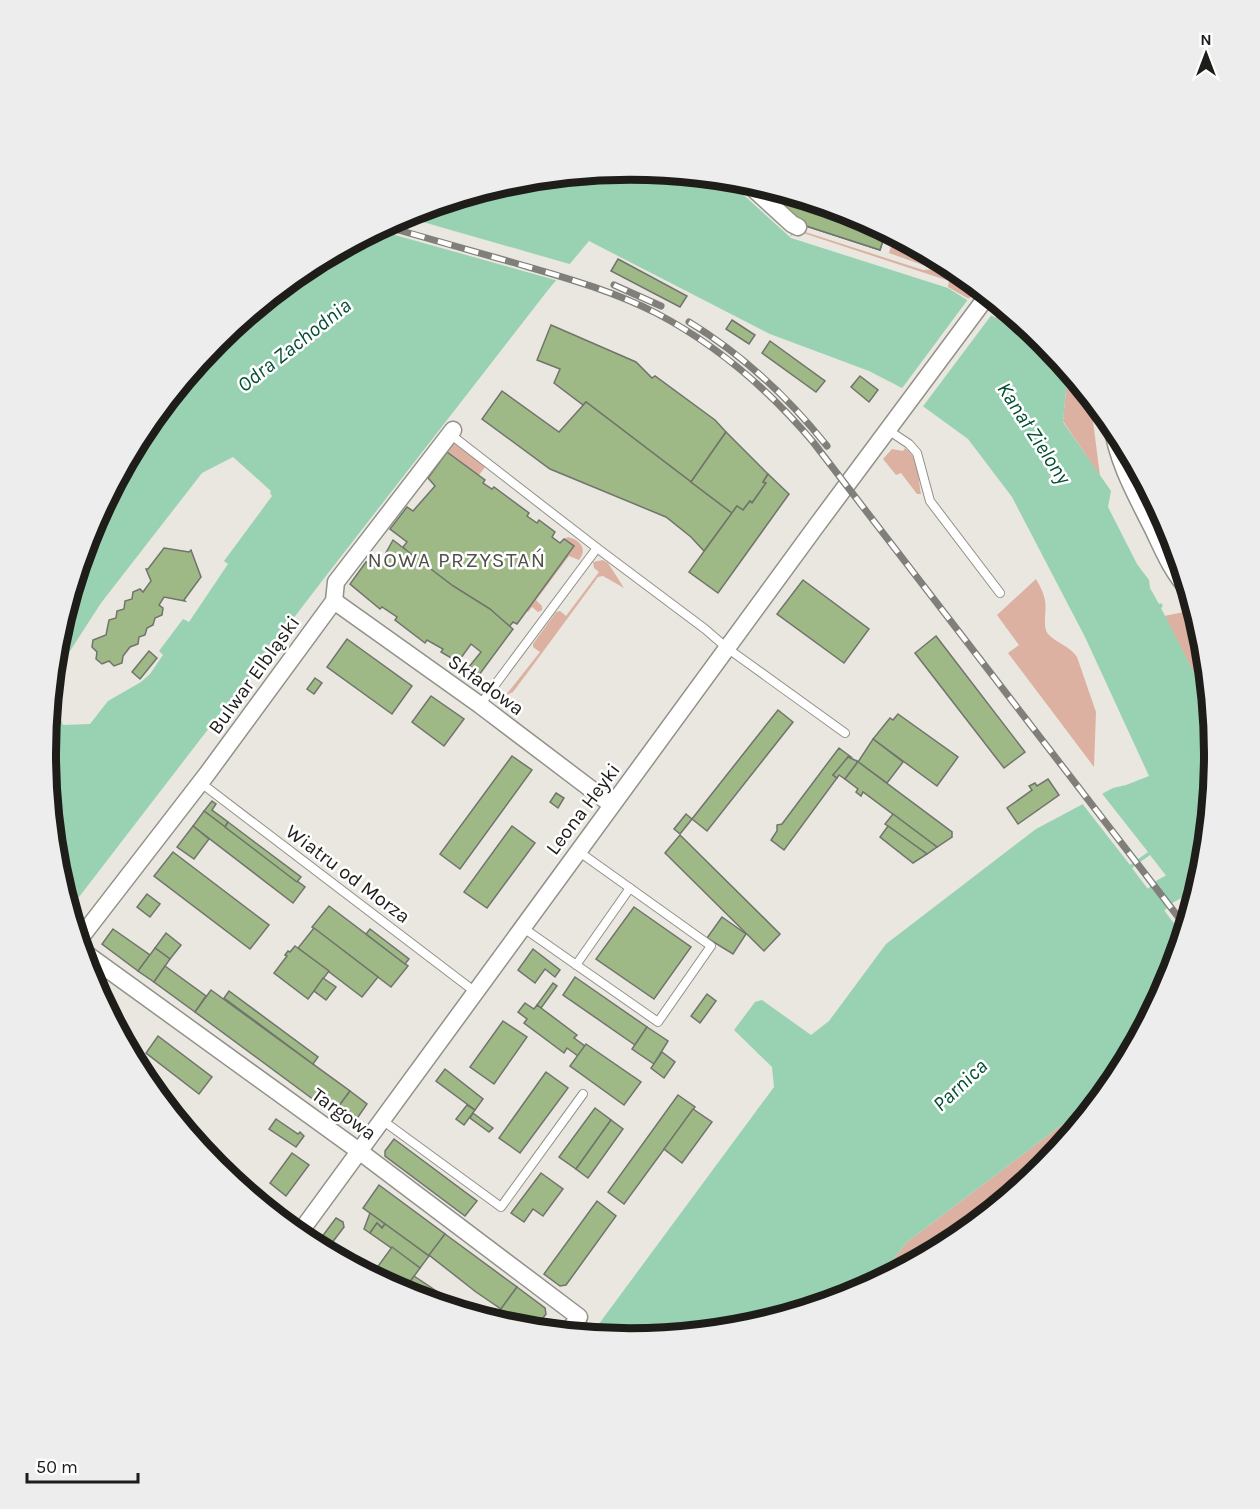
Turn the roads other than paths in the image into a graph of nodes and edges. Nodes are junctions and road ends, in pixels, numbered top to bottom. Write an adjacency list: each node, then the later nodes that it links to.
1 (761, 196): 2 (street)
2 (798, 227)
3 (983, 302): 4 (street, Leona Heyki)
4 (888, 430): 9 (lane); 11 (street, Leona Heyki)
5 (452, 432): 7 (lane); 10 (street, Bulwar Elbląski)
6 (1117, 449): 8 (street)
7 (597, 548): 11 (lane); 12 (lane)
8 (1174, 571)
9 (1000, 593)
10 (334, 601): 12 (street, Składowa); 14 (street, Bulwar Elbląski)
11 (727, 648): 13 (lane); 15 (street, Leona Heyki)
12 (480, 705): 15 (street, Składowa)
13 (845, 733)
14 (201, 783): 19 (street, Bulwar Elbląski); 22 (lane, Wiatru od Morza)
15 (612, 805): 16 (street, Leona Heyki)
16 (578, 851): 17 (lane); 18 (street, Leona Heyki)
17 (630, 888): 21 (lane); 21 (lane)
18 (522, 927): 21 (lane); 22 (street, Leona Heyki)
19 (84, 934)
20 (93, 959): 25 (street, Targowa)
21 (576, 964)
22 (474, 991): 24 (street, Leona Heyki)
23 (583, 1094): 24 (lane)
24 (382, 1119): 25 (street, Leona Heyki)
25 (359, 1151): 26 (street, Leona Heyki); 27 (street, Targowa)
26 (304, 1227)
27 (572, 1326)

